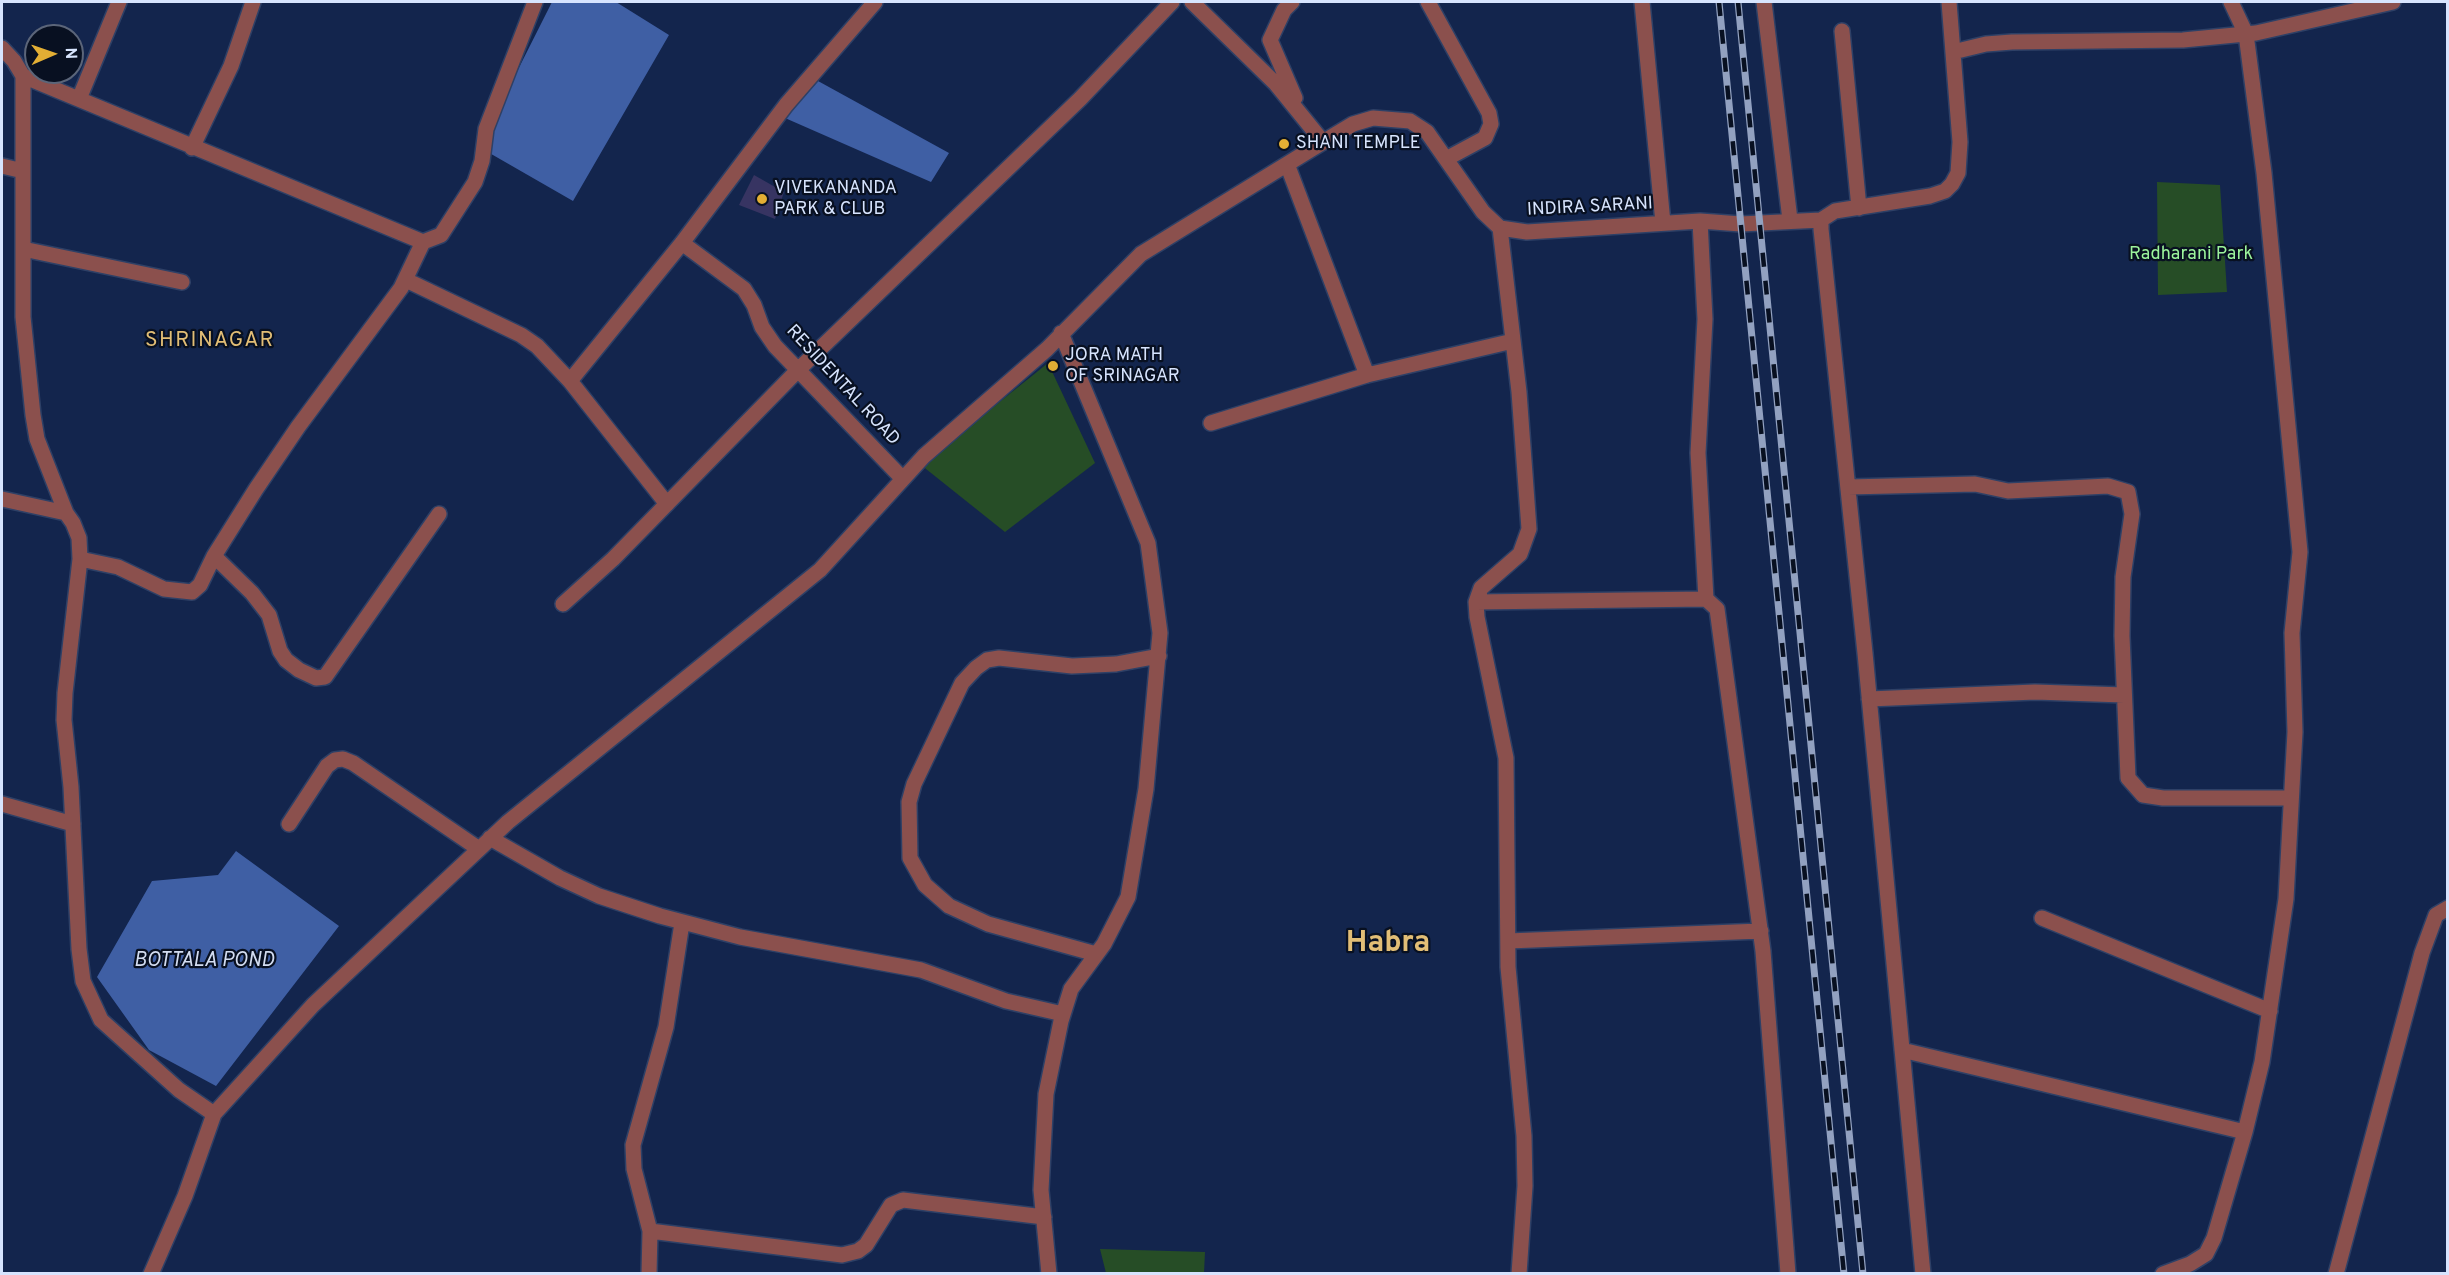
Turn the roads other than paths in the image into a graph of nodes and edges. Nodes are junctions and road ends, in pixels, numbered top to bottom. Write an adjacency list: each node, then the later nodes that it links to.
1 (119, 2): 19 (street)
2 (253, 2): 22 (street)
3 (534, 2): 33 (street)
4 (875, 2): 34 (street)
5 (1172, 2): 40 (street)
6 (1192, 2): 20 (street)
7 (1292, 2): 20 (street)
8 (1428, 2): 23 (street)
9 (1642, 2): 31 (street)
10 (1764, 2): 28 (street)
11 (1949, 2): 17 (street)
12 (2231, 2): 15 (street)
13 (2393, 2): 15 (street)
14 (1842, 31): 27 (street)
15 (2246, 34): 17 (street); 58 (street)
16 (2, 48): 18 (street)
17 (1953, 52): 27 (street)
18 (22, 76): 19 (street); 26 (street)
19 (79, 99): 22 (street)
20 (1308, 124): 21 (street)
21 (1323, 142): 23 (street); 24 (street)
22 (192, 148): 33 (street)
23 (1446, 159): 32 (street)
24 (1287, 164): 38 (street); 41 (street)
25 (2, 166): 26 (street)
26 (23, 171): 35 (street)
27 (1859, 208): 29 (street)
28 (1790, 220): 29 (street, INDIRA SARANI); 30 (street, INDIRA SARANI)
29 (1821, 220): 45 (street)
30 (1700, 221): 31 (street, INDIRA SARANI); 52 (street)
31 (1663, 224): 32 (street, INDIRA SARANI)
32 (1500, 228): 39 (street)
33 (423, 242): 36 (street)
34 (682, 243): 40 (street, RESIDENTAL ROAD); 42 (street)
35 (23, 249): 37 (street); 48 (street)
36 (406, 280): 42 (street); 50 (street)
37 (182, 282)
38 (1061, 333): 44 (street); 55 (street)
39 (1513, 341): 41 (street); 53 (street)
40 (799, 369): 44 (street, RESIDENTAL ROAD); 47 (street)
41 (1367, 375): 43 (street)
42 (570, 381): 47 (street)
43 (1211, 423)
44 (902, 478): 62 (street)
45 (1848, 487): 56 (street); 57 (street)
46 (2, 499): 48 (street)
47 (666, 504): 54 (street)
48 (66, 513): 51 (street)
49 (439, 514): 50 (street)
50 (214, 556): 51 (street)
51 (80, 559): 60 (street)
52 (1706, 599): 53 (street); 66 (street)
53 (1476, 602): 67 (street)
54 (563, 604)
55 (1159, 656): 68 (street); 68 (street)
56 (2124, 695): 57 (street); 58 (street)
57 (1869, 699): 71 (street)
58 (2291, 798): 69 (street)
59 (2, 804): 60 (street)
60 (73, 824): 72 (street)
61 (289, 824): 62 (street)
62 (485, 843): 65 (street); 72 (street)
63 (2448, 908): 83 (street)
64 (2042, 918): 69 (street)
65 (682, 923): 70 (street); 75 (street)
66 (1761, 931): 67 (street); 80 (street)
67 (1508, 941): 79 (street)
68 (1096, 954): 70 (street)
69 (2270, 1011): 73 (street)
70 (1063, 1014): 74 (street)
71 (1902, 1050): 73 (street); 81 (street)
72 (214, 1114): 76 (street)
73 (2245, 1132): 82 (street)
74 (1044, 1217): 75 (street); 78 (street)
75 (650, 1231): 77 (street)
76 (151, 1274)
77 (649, 1274)
78 (1049, 1274)
79 (1519, 1274)
80 (1788, 1274)
81 (1923, 1274)
82 (2163, 1274)
83 (2336, 1274)

